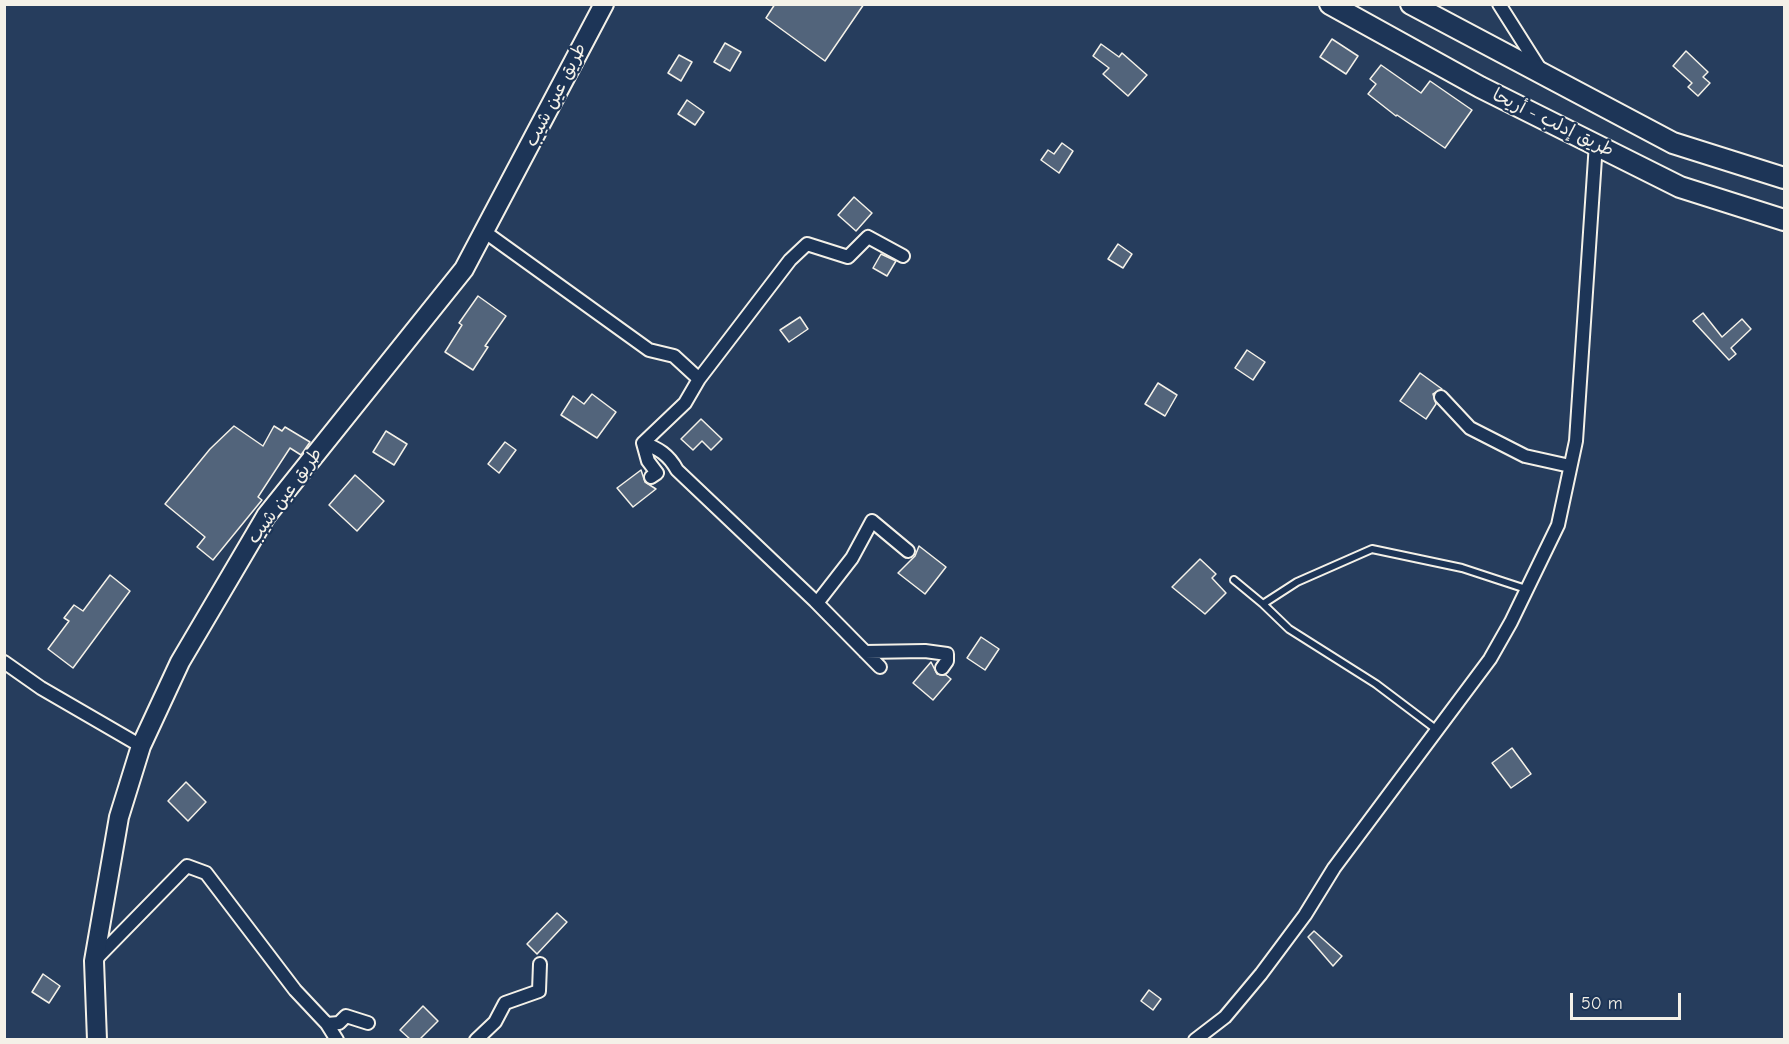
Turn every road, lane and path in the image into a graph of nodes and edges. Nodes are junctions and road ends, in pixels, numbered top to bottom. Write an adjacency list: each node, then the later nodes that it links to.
1 (604, 4): 9 (main road, طريق عين شيب)
2 (1330, 4): 6 (main road, طريق إدلب - أريحا)
3 (1411, 4): 5 (main road, طريق إدلب - أريحا)
4 (1499, 4): 5 (street)
5 (1544, 75): 7 (main road, طريق إدلب - أريحا)
6 (1596, 143): 8 (main road, طريق إدلب - أريحا); 14 (street)
7 (1785, 178)
8 (1785, 220)
9 (485, 232): 11 (street); 26 (main road, طريق عين شيب)
10 (903, 256): 11 (street)
11 (699, 379): 13 (street)
12 (1441, 397): 14 (street)
13 (643, 443): 15 (street); 19 (street)
14 (1570, 466): 18 (street)
15 (651, 477)
16 (908, 551): 19 (street)
17 (1234, 580): 20 (lane)
18 (1526, 589): 20 (lane); 25 (street)
19 (817, 603): 21 (street)
20 (1263, 604): 25 (lane)
21 (865, 652): 23 (street); 24 (street)
22 (4, 662): 26 (street)
23 (880, 667)
24 (942, 668)
25 (1437, 731): 34 (street)
26 (141, 746): 27 (main road, طريق عين شيب)
27 (94, 961): 30 (street); 31 (main road, طريق عين شيب)
28 (540, 964): 33 (street)
29 (369, 1023): 30 (street)
30 (327, 1024): 32 (street)
31 (97, 1040)
32 (338, 1040)
33 (476, 1040)
34 (1195, 1040)

